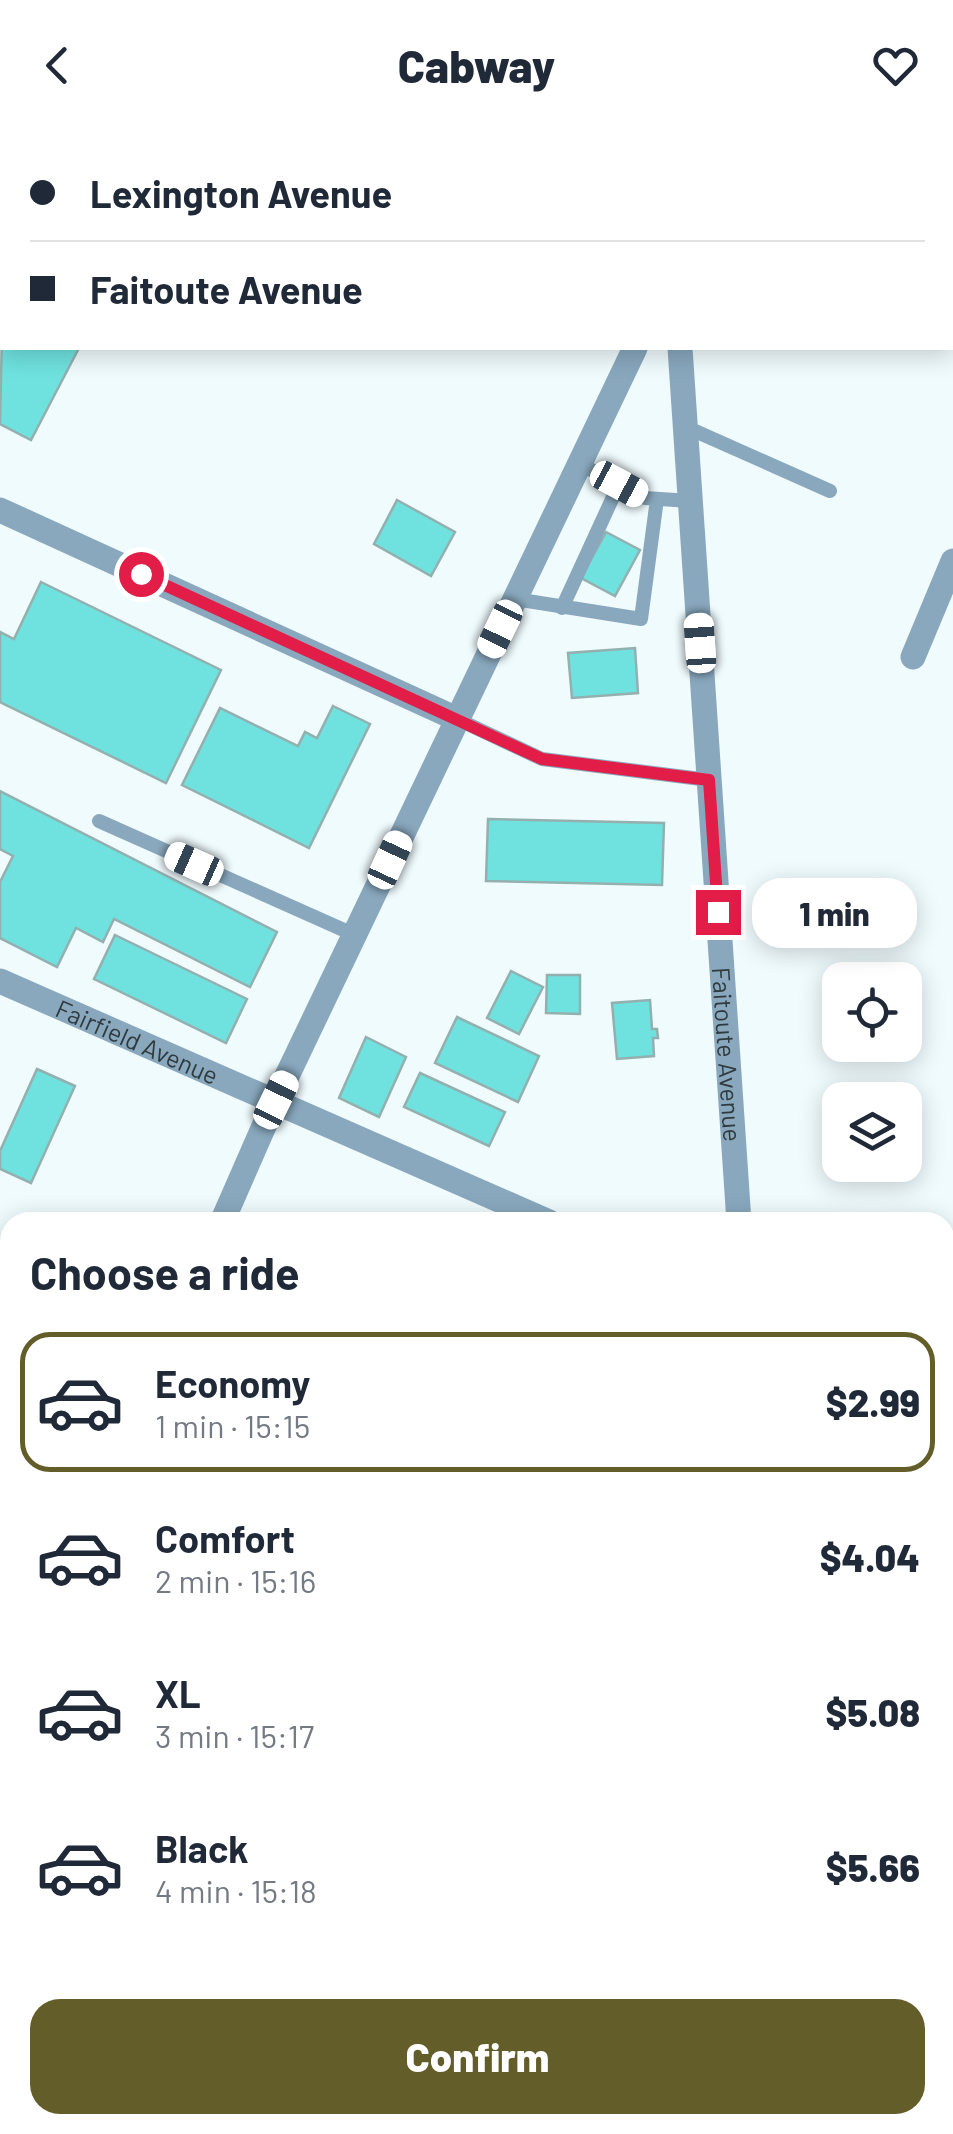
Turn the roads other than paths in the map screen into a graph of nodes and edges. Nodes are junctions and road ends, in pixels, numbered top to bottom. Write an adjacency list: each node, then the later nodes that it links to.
1 (634, 350): 4 (street)
2 (680, 350): 3 (street, Faitoute Avenue)
3 (686, 427): 6 (lane); 8 (street, Faitoute Avenue)
4 (580, 464): 5 (lane); 11 (street)
5 (619, 484): 7 (lane); 12 (lane)
6 (830, 491)
7 (656, 499): 8 (lane); 12 (lane)
8 (690, 501): 15 (street, Faitoute Avenue)
9 (0, 510): 14 (street)
10 (953, 561): 13 (street)
11 (514, 599): 12 (lane); 14 (street)
12 (562, 608)
13 (913, 657)
14 (457, 719): 15 (lane); 17 (street)
15 (709, 780): 22 (street, Faitoute Avenue)
16 (98, 821): 17 (lane)
17 (355, 935): 19 (street)
18 (0, 982): 19 (street, Fairfield Avenue)
19 (276, 1100): 20 (street); 21 (street, Fairfield Avenue)
20 (226, 1212)
21 (527, 1212)
22 (738, 1212)

